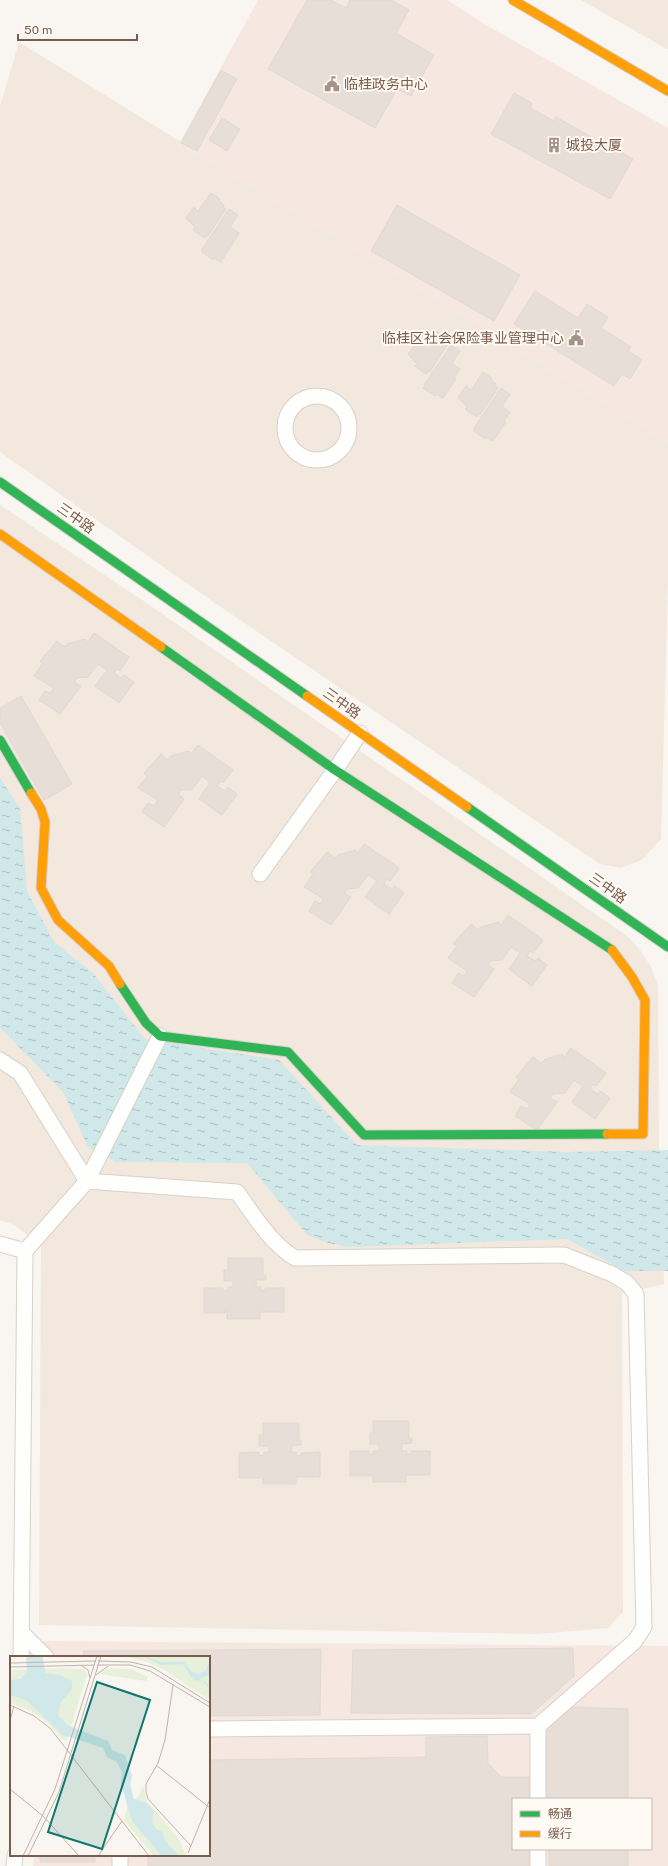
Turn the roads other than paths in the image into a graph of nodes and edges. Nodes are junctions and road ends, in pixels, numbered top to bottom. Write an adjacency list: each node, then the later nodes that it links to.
1 (513, 0): 2 (street)
2 (668, 91)
3 (284, 422): 3 (street)
4 (0, 482): 6 (street, 三中路)
5 (0, 534): 8 (street)
6 (360, 733): 8 (street); 10 (street, 三中路)
7 (0, 740): 11 (street)
8 (335, 770): 9 (street); 11 (street)
9 (260, 874)
10 (668, 947)
11 (160, 1036): 13 (street)
12 (0, 1060): 13 (street)
13 (87, 1181): 15 (street); 19 (street)
14 (0, 1244): 15 (street)
15 (25, 1251): 16 (street)
16 (22, 1633): 17 (street); 18 (street)
17 (21, 1656)
18 (45, 1656)
19 (538, 1726): 20 (street); 21 (street)
20 (210, 1729)
21 (538, 1798)
22 (538, 1850): 25 (street)
23 (15, 1856): 24 (street)
24 (14, 1866)
25 (538, 1866)

